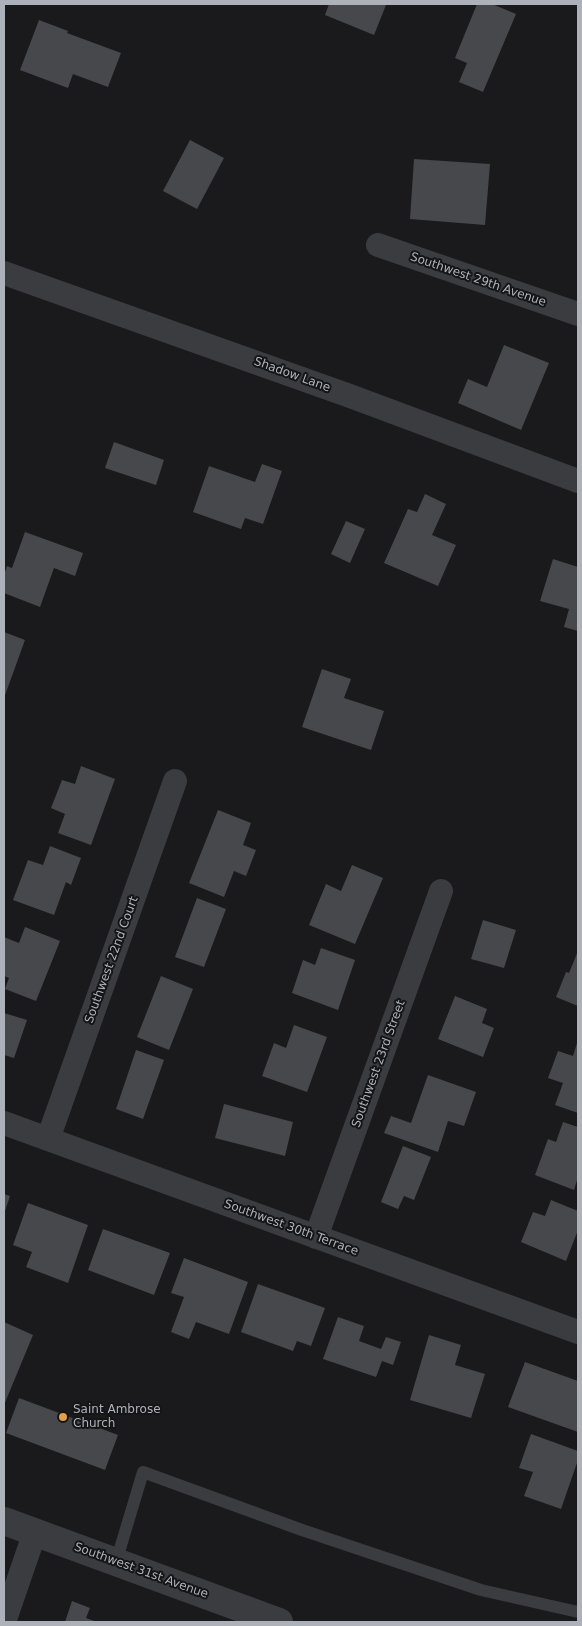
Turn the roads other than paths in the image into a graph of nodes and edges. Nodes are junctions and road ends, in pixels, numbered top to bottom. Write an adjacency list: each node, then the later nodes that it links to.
1 (378, 245): 3 (street, Southwest 29th Avenue)
2 (4, 273): 4 (street, Shadow Lane)
3 (578, 314)
4 (578, 481)
5 (176, 781): 8 (street, Southwest 22nd Court)
6 (441, 891): 9 (street, Southwest 23rd Street)
7 (4, 1123): 8 (street, Southwest 30th Terrace)
8 (48, 1139): 9 (street, Southwest 30th Terrace)
9 (316, 1237): 10 (street, Southwest 30th Terrace)
10 (578, 1332)
11 (4, 1520): 12 (street, Southwest 31st Avenue)
12 (35, 1532): 13 (street, Southwest 31st Avenue); 15 (street)
13 (116, 1562): 14 (lane); 16 (street, Southwest 31st Avenue)
14 (578, 1612)
15 (4, 1622)
16 (279, 1622)

